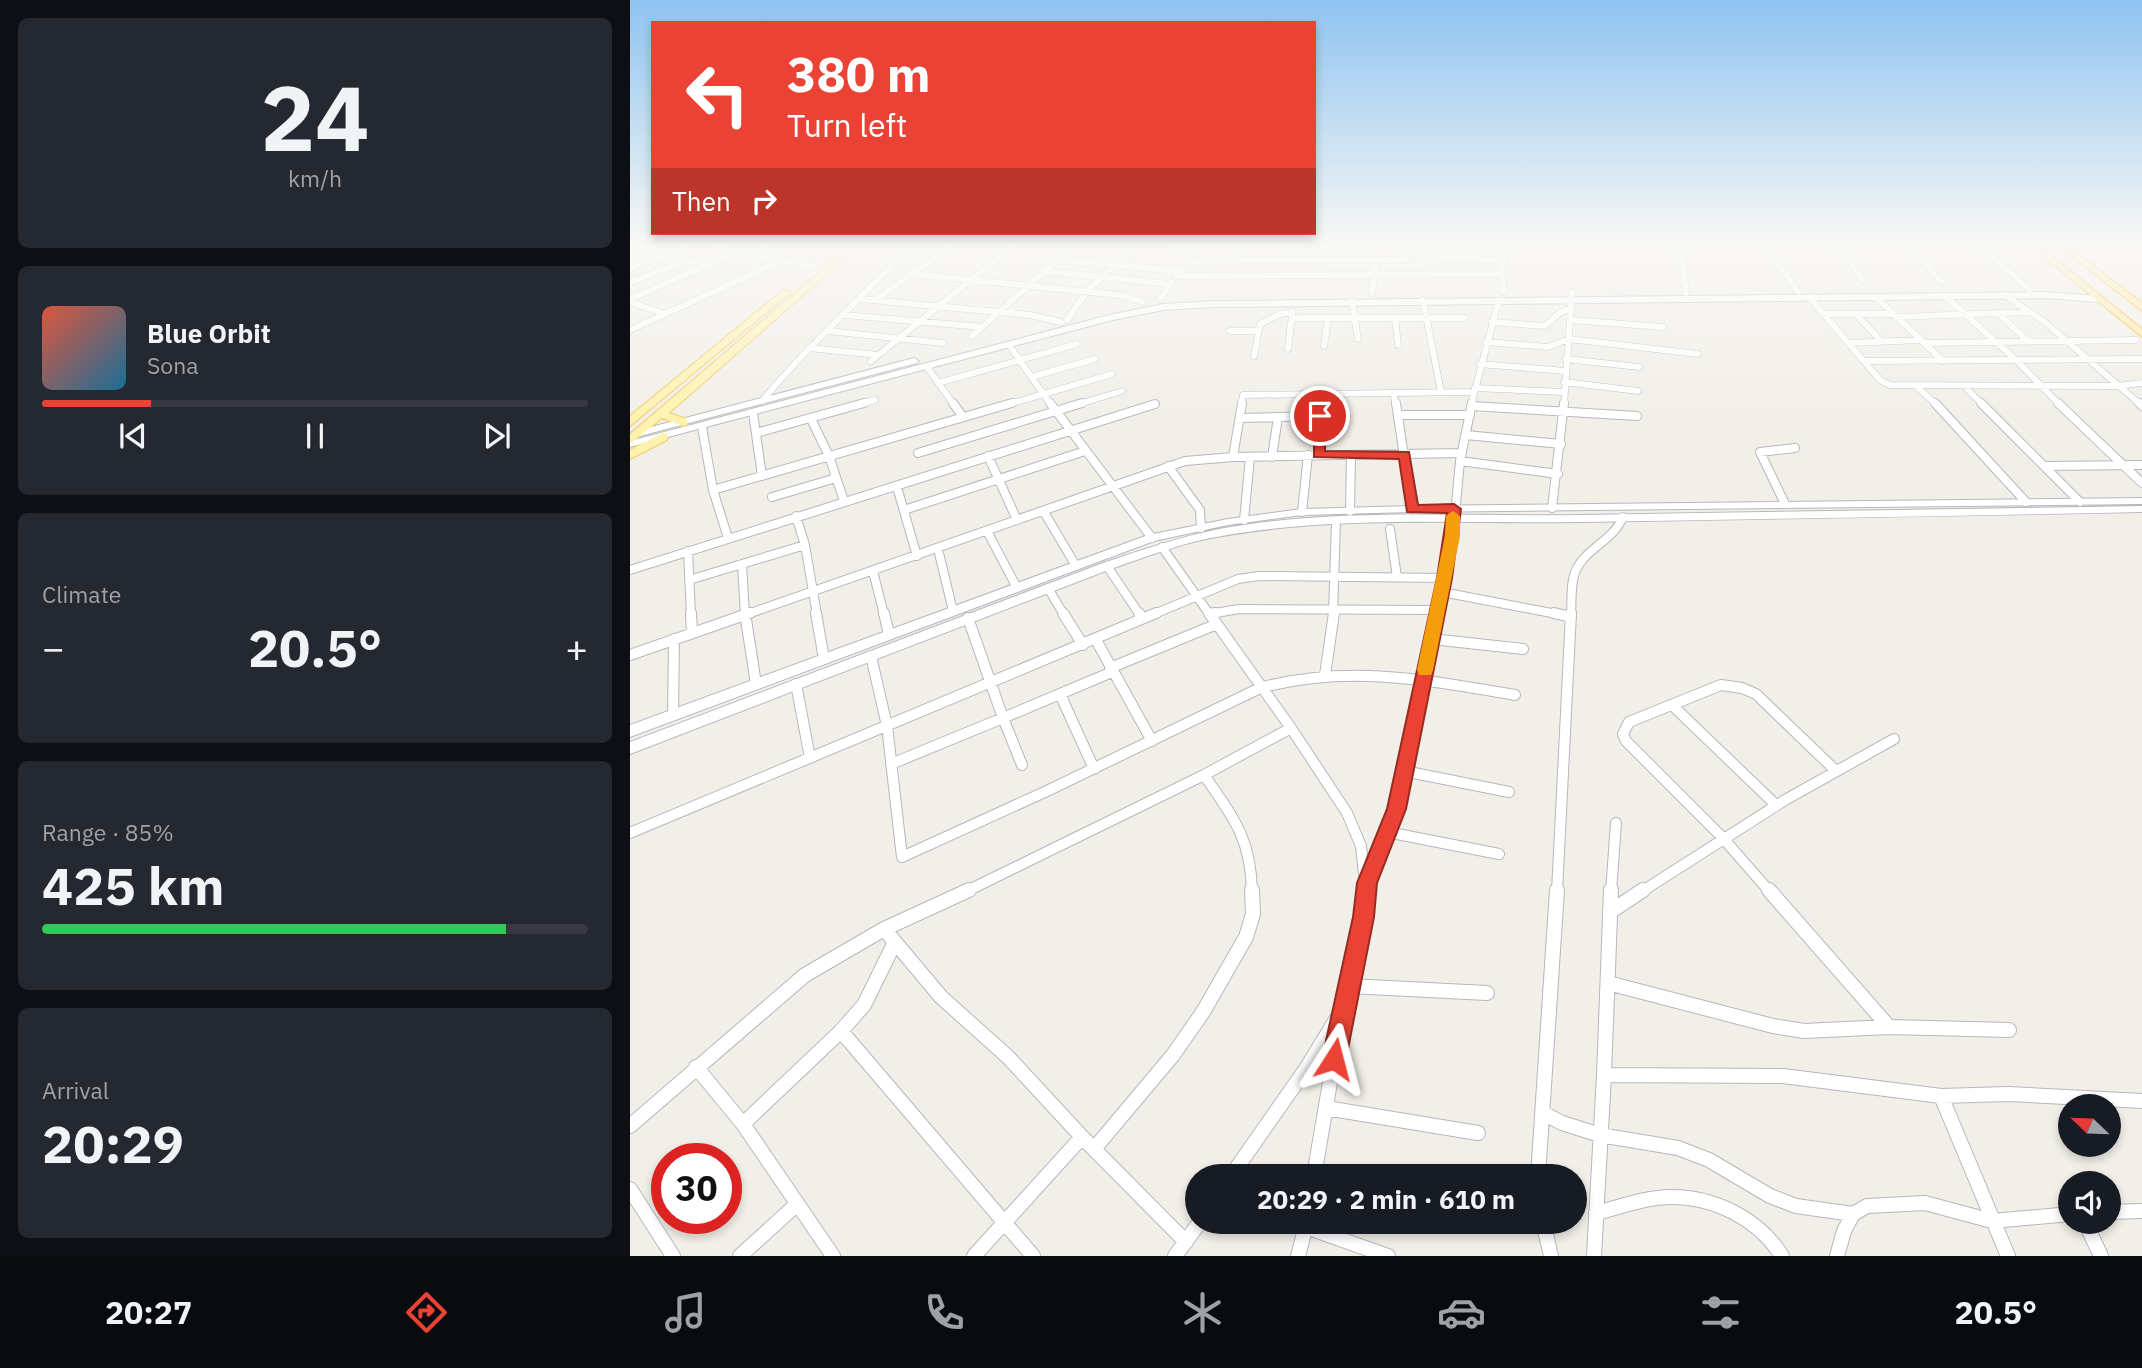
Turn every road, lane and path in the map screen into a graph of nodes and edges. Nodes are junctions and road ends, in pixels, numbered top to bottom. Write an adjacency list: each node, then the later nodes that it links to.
1 (637, 304): 27 (street)
2 (688, 304): 27 (street)
3 (771, 304): 117 (main road)
4 (788, 304): 108 (main road)
5 (856, 304): 31 (street)
6 (920, 304): 22 (street)
7 (1008, 304): 24 (street)
8 (1078, 304): 40 (street)
9 (1136, 304): 40 (main road)
10 (1341, 304): 23 (main road)
11 (1352, 304): 37 (street)
12 (1424, 304): 35 (street)
13 (1499, 304): 41 (street)
14 (1569, 304): 41 (street)
15 (1572, 304): 38 (street)
16 (1814, 304): 28 (street)
17 (1883, 304): 32 (street)
18 (1953, 304): 30 (street)
19 (2017, 304): 25 (street)
20 (2104, 304): 50 (highway)
21 (2117, 304): 42 (highway)
22 (937, 305): 24 (street); 39 (street)
23 (1293, 311): 33 (street); 48 (street); 63 (main road); 67 (street)
24 (999, 312): 40 (street); 43 (street)
25 (2029, 312): 26 (street); 56 (street)
26 (1998, 313): 30 (street); 58 (street)
27 (665, 314): 45 (street)
28 (1822, 314): 29 (street); 60 (street)
29 (1856, 314): 32 (street); 54 (street)
30 (1963, 314): 32 (street); 61 (street)
31 (845, 315): 39 (street); 46 (street)
32 (1894, 315): 55 (street)
33 (1328, 318): 37 (street); 65 (street)
34 (1395, 318): 35 (street); 37 (street); 64 (street)
35 (1428, 318): 36 (street); 96 (street)
36 (1465, 318)
37 (1355, 319): 52 (street)
38 (1571, 320): 44 (street); 53 (street)
39 (920, 321): 43 (street); 51 (street)
40 (1064, 321): 102 (main road)
41 (1492, 322): 57 (street)
42 (2142, 324)
43 (982, 327): 49 (street)
44 (1663, 327)
45 (632, 328)
46 (828, 331): 51 (street); 66 (street)
47 (1230, 331): 48 (street)
48 (1259, 331): 70 (street)
49 (972, 336)
50 (2139, 337): 56 (street)
51 (899, 338): 59 (street); 69 (street)
52 (1358, 339)
53 (1569, 339): 57 (street); 68 (street); 72 (street)
54 (1881, 341): 55 (street); 60 (street)
55 (1922, 341): 61 (street); 79 (street)
56 (2067, 341): 58 (street); 73 (street)
57 (1486, 342): 80 (street)
58 (2029, 342): 61 (street)
59 (943, 343)
60 (1849, 343): 78 (street)
61 (1994, 343): 76 (street)
62 (1077, 344): 75 (street)
63 (1009, 345): 75 (street); 81 (main road)
64 (1398, 345)
65 (1324, 346)
66 (809, 348): 69 (street); 102 (street)
67 (1288, 349)
68 (1698, 354)
69 (878, 355): 77 (street)
70 (1254, 356)
71 (1095, 359): 85 (street)
72 (1566, 359): 82 (street); 83 (street)
73 (2089, 359): 74 (street); 76 (street); 91 (street)
74 (2142, 359)
75 (1020, 360): 85 (street); 87 (street)
76 (2016, 360): 79 (street); 89 (street)
77 (871, 361)
78 (1865, 361): 79 (street); 92 (street)
79 (1943, 362)
80 (1480, 364): 83 (street); 93 (street)
81 (927, 367): 87 (street); 109 (main road)
82 (1639, 367)
83 (1565, 371): 86 (street)
84 (1112, 374): 98 (street)
85 (1031, 377): 98 (street)
86 (1564, 382): 95 (street); 97 (street)
87 (938, 383): 113 (street)
88 (2142, 383): 91 (street)
89 (2038, 384): 90 (street); 91 (street); 140 (street)
90 (1964, 386): 92 (street); 143 (street)
91 (2117, 386): 104 (street)
92 (1917, 387): 155 (street)
93 (1474, 390): 96 (street); 97 (street); 106 (street)
94 (1122, 391): 105 (street)
95 (1638, 391)
96 (1441, 392): 99 (street)
97 (1564, 392): 107 (street)
98 (1042, 393): 105 (street); 113 (street)
99 (1393, 393): 100 (street); 110 (street)
100 (1323, 394): 111 (street); 115 (street)
101 (875, 400): 116 (street)
102 (762, 401): 118 (main road)
103 (1155, 404): 120 (street)
104 (2142, 406)
105 (1055, 411): 120 (street); 128 (street)
106 (1471, 411): 107 (street); 110 (street); 122 (street)
107 (1565, 413): 112 (street); 125 (street)
108 (661, 414): 118 (main road); 124 (main road)
109 (753, 414): 119 (main road); 121 (street)
110 (1399, 415): 133 (street)
111 (1320, 416): 114 (street); 131 (street)
112 (1637, 416)
113 (962, 417): 134 (street)
114 (1278, 417): 115 (street); 138 (street)
115 (1240, 418): 136 (street)
116 (811, 419): 121 (street); 134 (street)
117 (630, 422)
118 (683, 422): 124 (main road)
119 (702, 427): 123 (main road); 151 (street)
120 (1069, 431): 127 (street); 135 (street)
121 (756, 433): 145 (street)
122 (1466, 435): 125 (street); 139 (street)
123 (663, 437): 124 (main road); 129 (main road)
124 (632, 438)
125 (1561, 444): 144 (street)
126 (1795, 448): 157 (street)
127 (1085, 451): 147 (street); 150 (street)
128 (918, 453)
129 (630, 455)
130 (1308, 455): 131 (street); 138 (street); 164 (street)
131 (1319, 455): 132 (street)
132 (1351, 455): 133 (street); 162 (street)
133 (1405, 455): 139 (street); 159 (street)
134 (829, 456): 145 (street); 146 (street)
135 (988, 456): 147 (street); 149 (street)
136 (1233, 457): 137 (street); 142 (street)
137 (1250, 457): 138 (street); 169 (street)
138 (1272, 457)
139 (1461, 457): 144 (street); 165 (street)
140 (2122, 465): 141 (street); 143 (street); 148 (street)
141 (2142, 465)
142 (1168, 466): 150 (street); 171 (street)
143 (2044, 466): 156 (street)
144 (1558, 474): 158 (street)
145 (762, 475): 151 (street)
146 (836, 478): 152 (street); 154 (street)
147 (999, 481): 161 (street); 168 (street)
148 (2142, 483)
149 (897, 487): 154 (street); 161 (street)
150 (1113, 487): 163 (street); 175 (street)
151 (713, 490): 174 (street)
152 (772, 497)
153 (2142, 501): 156 (street)
154 (844, 502): 166 (street)
155 (2026, 502): 156 (street); 157 (street)
156 (2080, 502)
157 (1785, 504): 158 (street)
158 (1552, 508): 165 (street)
159 (1412, 509): 162 (street); 165 (street)
160 (2142, 509): 167 (street)
161 (904, 510): 180 (street)
162 (1350, 511): 164 (street)
163 (1044, 512): 168 (street); 182 (street)
164 (1302, 512): 169 (street)
165 (1454, 514): 167 (street); 170 (street); 188 (street)
166 (796, 516): 174 (street); 176 (street)
167 (1623, 517): 199 (street)
168 (1017, 520): 173 (street)
169 (1244, 520): 171 (street)
170 (1336, 521): 177 (street); 186 (street)
171 (1201, 528): 175 (street)
172 (1390, 529): 187 (street)
173 (987, 531): 178 (street); 190 (street)
174 (727, 538): 179 (street)
175 (1152, 538): 182 (street)
176 (804, 545): 181 (street); 192 (street)
177 (1163, 547): 183 (street); 194 (street)
178 (938, 550): 180 (street); 197 (street)
179 (688, 551): 184 (street); 189 (street)
180 (917, 556): 185 (street)
181 (742, 564): 189 (street); 198 (street)
182 (1076, 566): 190 (street)
183 (1107, 566): 191 (street); 201 (street)
184 (630, 570)
185 (873, 571): 192 (street); 204 (street)
186 (1334, 577): 187 (street); 194 (street); 195 (street)
187 (1397, 577): 188 (street)
188 (1444, 578): 193 (street)
189 (689, 580): 203 (street)
190 (1017, 587): 197 (street)
191 (1048, 588): 200 (street); 208 (street)
192 (812, 592): 198 (street); 212 (street)
193 (1442, 592): 196 (street); 199 (street)
194 (1195, 595): 201 (street); 202 (street)
195 (1334, 610): 196 (street); 202 (street); 214 (street)
196 (1438, 610): 206 (street)
197 (953, 611): 204 (street)
198 (745, 615): 203 (street); 217 (street)
199 (1571, 617): 261 (street)
200 (968, 618): 211 (street); 216 (street)
201 (1142, 618): 207 (street)
202 (1214, 619): 213 (street); 219 (street)
203 (692, 633): 205 (street)
204 (889, 634): 212 (street)
205 (674, 639): 210 (street); 223 (street)
206 (1432, 639): 209 (street); 215 (street)
207 (1096, 640): 208 (street); 213 (street)
208 (1083, 645): 216 (street)
209 (1523, 649)
210 (630, 655)
211 (871, 656): 218 (street); 225 (street)
212 (824, 659): 217 (street)
213 (1111, 670): 220 (street); 229 (street)
214 (1325, 675): 215 (street); 219 (street)
215 (1423, 681): 221 (street); 236 (street)
216 (990, 682): 224 (street); 225 (street)
217 (756, 684): 223 (street)
218 (796, 684): 230 (street); 231 (street)
219 (1261, 688): 226 (street); 229 (street)
220 (1060, 694): 224 (street); 234 (street)
221 (1515, 695)
222 (1672, 705): 235 (street); 239 (street); 243 (street)
223 (673, 715): 227 (street)
224 (1003, 718): 232 (street); 233 (street)
225 (887, 726): 231 (street); 232 (street)
226 (1291, 728): 237 (street); 245 (street)
227 (630, 731)
228 (1894, 739): 235 (street)
229 (1152, 741): 234 (street)
230 (630, 748)
231 (810, 758): 242 (street)
232 (891, 764): 234 (street)
233 (1022, 765)
234 (1094, 769)
235 (1835, 770): 239 (street)
236 (1404, 771): 238 (street); 241 (street)
237 (1204, 775): 247 (street); 266 (street)
238 (1509, 792)
239 (1776, 805): 243 (street)
240 (1616, 823): 246 (street)
241 (1387, 832): 244 (street); 245 (street)
242 (630, 833)
243 (1722, 837): 246 (street); 253 (street)
244 (1499, 854)
245 (1367, 883): 250 (street)
246 (1610, 912): 249 (street)
247 (884, 929): 248 (street); 256 (street)
248 (895, 942): 255 (street); 266 (street)
249 (1608, 983): 253 (street); 257 (street)
250 (1349, 986): 251 (street); 252 (street)
251 (1488, 993)
252 (1342, 1010): 260 (street); 267 (street)
253 (1889, 1027): 254 (street)
254 (2009, 1030)
255 (841, 1031): 262 (street); 278 (street)
256 (696, 1067): 262 (street); 263 (street)
257 (1604, 1075): 258 (street); 265 (street)
258 (1941, 1096): 259 (street); 277 (street)
259 (2142, 1101)
260 (1325, 1108): 264 (street); 268 (street)
261 (1543, 1113): 265 (street); 269 (street)
262 (743, 1124): 271 (street)
263 (630, 1126)
264 (1478, 1133)
265 (1601, 1135): 274 (street); 275 (street)
266 (1088, 1143): 278 (street); 284 (street)
267 (1239, 1164)
268 (1316, 1164)
269 (1539, 1164)
270 (630, 1189): 285 (street)
271 (796, 1205): 286 (street); 287 (street)
272 (2142, 1211): 273 (street)
273 (2121, 1212)
274 (1596, 1213): 294 (street); 295 (street)
275 (1853, 1213): 277 (street); 296 (street)
276 (2058, 1215): 277 (street)
277 (1992, 1221): 297 (street)
278 (1004, 1223): 288 (street); 289 (street)
279 (1192, 1234): 284 (street)
280 (1304, 1234): 291 (street)
281 (1332, 1234): 292 (street)
282 (1546, 1234): 293 (street)
283 (2091, 1234): 298 (street)
284 (1186, 1242): 290 (street)
285 (673, 1256)
286 (740, 1256)
287 (833, 1256)
288 (975, 1256)
289 (1033, 1256)
290 (1175, 1256)
291 (1298, 1256)
292 (1388, 1256)
293 (1551, 1256)
294 (1594, 1256)
295 (1782, 1256)
296 (1837, 1256)
297 (2008, 1256)
298 (2101, 1256)

